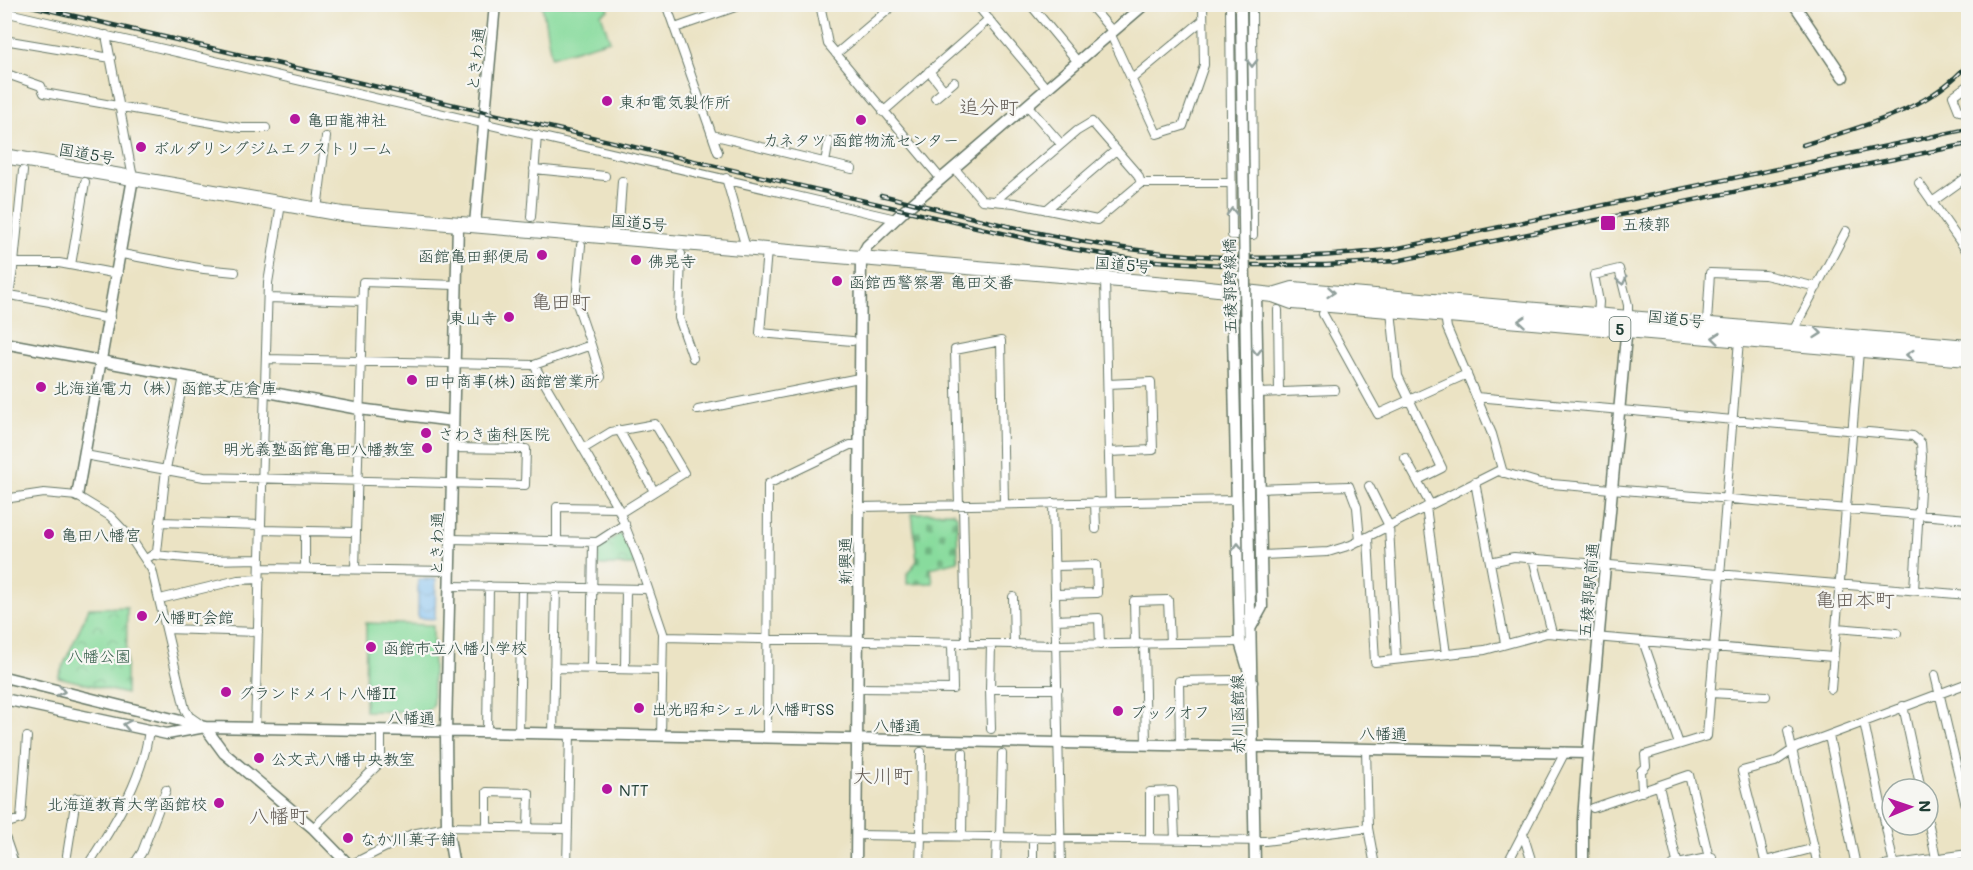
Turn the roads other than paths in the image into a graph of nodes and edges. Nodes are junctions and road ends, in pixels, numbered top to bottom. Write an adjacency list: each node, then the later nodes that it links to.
1 (495, 4): 39 (street, ときわ通)
2 (666, 4): 19 (street)
3 (744, 4): 14 (street)
4 (820, 4): 23 (street)
5 (895, 4): 23 (street)
6 (976, 4): 17 (street)
7 (1030, 4): 25 (street)
8 (1089, 4): 20 (street)
9 (1203, 4): 18 (street)
10 (1230, 4): 62 (street)
11 (1252, 4): 62 (street, one-way to 62)
12 (1794, 4): 28 (street)
13 (1143, 5): 20 (street)
14 (725, 7): 19 (street)
15 (1241, 7): 188 (street, 五稜郭跨線橋, bridge)
16 (4, 12): 21 (street)
17 (989, 19): 26 (street); 32 (street)
18 (1203, 20): 29 (street); 29 (street)
19 (675, 28): 42 (street)
20 (1111, 33): 25 (street); 29 (street)
21 (106, 34): 24 (street); 39 (street)
22 (4, 40): 24 (street)
23 (837, 54): 37 (street)
24 (111, 58): 36 (street)
25 (1078, 62): 32 (street)
26 (929, 71): 33 (street); 37 (street)
27 (4, 73): 36 (street)
28 (1843, 77)
29 (1132, 78)
30 (954, 82): 33 (street)
31 (1968, 85): 38 (street)
32 (1047, 89): 35 (street)
33 (944, 90): 34 (street)
34 (935, 98)
35 (1027, 105): 45 (street); 50 (street)
36 (121, 106): 40 (street); 56 (street)
37 (883, 111): 58 (street)
38 (1968, 112)
39 (483, 122): 41 (street); 72 (street, ときわ通)
40 (266, 128)
41 (537, 135): 52 (street); 57 (street)
42 (712, 135): 47 (street); 49 (street)
43 (326, 137): 67 (street)
44 (829, 141): 49 (street)
45 (1061, 144): 46 (street); 64 (street)
46 (1116, 150): 61 (street); 68 (street)
47 (718, 152)
48 (4, 156): 56 (highway, 国道5号 / 5)
49 (825, 162): 51 (street)
50 (954, 168): 58 (street); 64 (street)
51 (852, 169)
52 (534, 170): 54 (street); 69 (street)
53 (22, 171): 83 (street)
54 (605, 176)
55 (1967, 177): 65 (street)
56 (133, 178): 66 (highway, 国道5号 / 5); 80 (street)
57 (726, 178): 70 (street); 77 (street)
58 (941, 179): 70 (street)
59 (622, 181): 73 (street)
60 (85, 182): 84 (street)
61 (1141, 183): 62 (street); 68 (street)
62 (1231, 183)
63 (1919, 183): 65 (street)
64 (996, 200): 68 (street)
65 (1932, 202): 75 (street)
66 (281, 204): 67 (highway, 国道5号 / 5); 94 (street)
67 (317, 210): 71 (highway, 国道5号 / 5)
68 (1046, 210)
69 (531, 217)
70 (896, 219): 82 (street)
71 (458, 223): 72 (highway, 国道5号 / 5); 88 (street, ときわ通)
72 (475, 224): 77 (highway, 国道5号 / 5)
73 (619, 225)
74 (1846, 231): 89 (street)
75 (1966, 244): 79 (street)
76 (581, 245): 108 (street)
77 (746, 248): 78 (highway, 国道5号 / 5)
78 (767, 250): 82 (highway, 国道5号 / 5); 106 (street)
79 (1968, 253)
80 (122, 254): 85 (street); 86 (street)
81 (681, 254): 111 (street)
82 (861, 257): 87 (highway, 国道5号 / 5); 121 (street, 新興通)
83 (14, 263): 84 (street); 92 (street)
84 (71, 265): 86 (street)
85 (235, 272)
86 (118, 274): 101 (street)
87 (1105, 279): 90 (highway, 国道5号 / 5); 122 (street)
88 (456, 285): 95 (street); 116 (street, ときわ通)
89 (1817, 287): 103 (street); 104 (street)
90 (1232, 290): 91 (highway, 国道5号 / 5); 161 (street)
91 (1256, 293): 93 (highway, 国道5号 / 5); 125 (street, one-way to 125)
92 (7, 295): 101 (street)
93 (1273, 295): 97 (highway, 国道5号 / 5); 100 (highway, 国道5号 / 5, one-way to 100)
94 (268, 298): 95 (street); 112 (street)
95 (362, 301): 114 (street)
96 (1278, 310): 126 (street)
97 (1390, 311): 99 (highway, 国道5号 / 5); 128 (street)
98 (1323, 314): 128 (street)
99 (1445, 315): 102 (highway, 国道5号 / 5, one-way to 99); 118 (street)
100 (1598, 315): 102 (highway, 国道5号 / 5); 102 (street, one-way to 102)
101 (110, 319): 115 (street)
102 (1627, 323): 103 (highway, 国道5号 / 5); 105 (highway, 国道5号 / 5, one-way to 102); 129 (street, 五稜郭駅前通)
103 (1707, 323): 104 (highway, 国道5号 / 5)
104 (1793, 331): 109 (highway, 国道5号 / 5, one-way to 109)
105 (1739, 340): 110 (highway, 国道5号 / 5); 132 (street)
106 (852, 341)
107 (4, 343): 115 (street)
108 (591, 345): 117 (street); 120 (street)
109 (1968, 347)
110 (1859, 351): 113 (highway, 国道5号 / 5, one-way to 110); 134 (street)
111 (693, 358)
112 (266, 359): 114 (street); 124 (street)
113 (1968, 359)
114 (360, 361): 116 (street); 130 (street)
115 (102, 362): 119 (street); 145 (street)
116 (454, 363): 117 (street); 133 (street, ときわ通)
117 (534, 365): 141 (street)
118 (1467, 374): 127 (street); 128 (street)
119 (184, 376): 124 (street); 147 (street)
120 (601, 377)
121 (859, 378): 131 (street); 136 (street, 新興通)
122 (1108, 384): 144 (street); 144 (street)
123 (1335, 390): 126 (street)
124 (265, 391): 130 (street); 137 (street)
125 (1257, 393): 126 (street); 156 (street)
126 (1279, 393)
127 (1476, 397): 129 (street); 148 (street)
128 (1410, 400): 150 (street)
129 (1619, 408): 132 (street); 155 (street, 五稜郭駅前通)
130 (359, 409): 133 (street); 142 (street)
131 (698, 410)
132 (1732, 419): 134 (street); 159 (street)
133 (453, 421): 139 (street, ときわ通)
134 (1853, 429): 169 (street); 171 (street)
135 (620, 430): 141 (street); 157 (street); 157 (street)
136 (858, 445): 168 (street, 新興通); 220 (street)
137 (264, 446): 138 (street); 149 (street)
138 (315, 448)
139 (452, 448): 153 (street, ときわ通); 153 (street)
140 (333, 449): 142 (street)
141 (583, 449): 170 (street)
142 (358, 450): 143 (street); 151 (street)
143 (385, 450)
144 (1109, 452): 163 (street)
145 (85, 455): 147 (street); 158 (street)
146 (1406, 458): 150 (street)
147 (166, 469): 149 (street); 173 (street)
148 (1503, 473): 152 (street); 155 (street)
149 (263, 478): 151 (street); 176 (street)
150 (1418, 480): 167 (street)
151 (357, 481): 153 (street); 179 (street)
152 (1475, 482): 167 (street); 189 (street)
153 (451, 483): 180 (street, ときわ通)
154 (1369, 486): 175 (street)
155 (1612, 488): 159 (street); 191 (street, 五稜郭駅前通)
156 (1259, 489): 181 (street); 185 (street)
157 (654, 491): 170 (street)
158 (77, 496): 160 (street); 187 (street)
159 (1726, 498): 169 (street); 196 (street)
160 (4, 499)
161 (1237, 500): 163 (street); 223 (street, one-way to 161)
162 (1095, 502): 163 (street); 164 (street); 177 (street)
163 (1110, 502)
164 (1053, 503): 165 (street); 192 (street)
165 (1004, 504): 166 (street); 166 (street)
166 (961, 505): 168 (street); 227 (street)
167 (1428, 505): 175 (street); 234 (street)
168 (859, 507): 222 (street, 新興通)
169 (1846, 508): 171 (street); 198 (street)
170 (619, 511): 174 (street); 182 (street)
171 (1918, 514): 172 (street); 206 (street)
172 (1968, 519)
173 (160, 522): 176 (street); 184 (street)
174 (625, 524): 183 (street); 205 (street)
175 (1389, 526): 181 (street); 236 (street)
176 (261, 528): 178 (street); 190 (street)
177 (1096, 529)
178 (305, 531): 179 (street); 193 (street)
179 (356, 532): 194 (street)
180 (450, 539): 182 (street); 195 (street, ときわ通)
181 (1364, 539): 185 (street); 236 (street)
182 (557, 542): 183 (street)
183 (593, 542): 203 (street)
184 (155, 555): 187 (street); 190 (street)
185 (1261, 555): 212 (street)
186 (1533, 558): 189 (street); 191 (street); 216 (street)
187 (146, 559): 214 (street)
188 (1249, 562): 212 (street, 赤川函館線)
189 (1490, 562): 225 (street)
190 (260, 563): 193 (street); 197 (street)
191 (1605, 563): 196 (street); 218 (street, 五稜郭駅前通)
192 (1055, 566): 207 (street); 207 (street)
193 (305, 568): 194 (street)
194 (355, 569): 195 (street)
195 (450, 571): 199 (street, ときわ通)
196 (1720, 573): 198 (street); 233 (street)
197 (260, 579): 210 (street); 215 (street)
198 (1840, 584): 206 (street); 213 (street)
199 (450, 586): 200 (street); 262 (street, ときわ通)
200 (489, 586): 201 (street); 263 (street)
201 (522, 587): 202 (street); 264 (street)
202 (556, 587): 203 (street); 237 (street)
203 (593, 588): 204 (street); 238 (street)
204 (626, 589): 205 (street); 239 (street)
205 (648, 589): 219 (street)
206 (1914, 590): 208 (street)
207 (1055, 594): 211 (street)
208 (1968, 595)
209 (1013, 597): 230 (street)
210 (164, 598)
211 (1056, 620): 231 (street); 232 (street)
212 (1251, 627): 244 (street, 赤川函館線)
213 (1836, 628): 217 (street); 235 (street)
214 (166, 629): 215 (street); 256 (street)
215 (258, 632): 257 (street)
216 (1552, 633): 218 (street); 225 (street)
217 (1897, 633)
218 (1599, 636): 221 (street); 282 (street, 五稜郭駅前通)
219 (663, 637): 220 (street); 240 (street)
220 (768, 640): 222 (street); 270 (street)
221 (1643, 640): 233 (street); 273 (street)
222 (858, 642): 226 (street); 246 (street, 新興通)
223 (1239, 642): 224 (street); 244 (street)
224 (1170, 643): 229 (street); 229 (street)
225 (1505, 643): 234 (street)
226 (952, 644): 227 (street); 246 (street)
227 (966, 644): 228 (street)
228 (991, 644): 230 (street); 247 (street)
229 (1140, 644): 232 (street); 274 (street)
230 (1014, 645): 231 (street)
231 (1056, 645): 232 (street); 249 (street)
232 (1100, 645)
233 (1714, 647): 235 (street); 251 (street)
234 (1446, 654): 236 (street)
235 (1833, 657): 248 (street)
236 (1396, 659)
237 (554, 668): 238 (street); 265 (street)
238 (591, 668): 239 (street)
239 (625, 669): 240 (street)
240 (662, 670): 267 (street)
241 (1935, 675): 250 (street)
242 (4, 677): 256 (street, 八幡通, one-way to 256)
243 (1236, 680): 275 (street)
244 (1252, 682): 276 (street, 赤川函館線)
245 (1968, 683): 250 (street)
246 (858, 688): 271 (street, 新興通)
247 (990, 689): 249 (street); 258 (street)
248 (1831, 689)
249 (1058, 690): 272 (street)
250 (1940, 692): 254 (street); 290 (street)
251 (1710, 693): 252 (street); 273 (street)
252 (1766, 696)
253 (4, 699): 259 (street, 八幡通, one-way to 253)
254 (1903, 706): 255 (street); 284 (street)
255 (1864, 722): 268 (street); 318 (street)
256 (205, 727): 257 (street, 八幡通); 259 (street, 八幡通); 294 (street)
257 (255, 729): 261 (street, 八幡通)
258 (991, 729)
259 (149, 730): 288 (street)
260 (1788, 731): 278 (street)
261 (381, 732): 262 (street, 八幡通); 294 (street)
262 (446, 732): 263 (street, 八幡通); 292 (street, ときわ通)
263 (487, 733): 264 (street, 八幡通)
264 (519, 733): 265 (street, 八幡通)
265 (553, 734): 266 (street, 八幡通)
266 (570, 734): 267 (street, 八幡通); 297 (street)
267 (661, 736): 270 (street, 八幡通)
268 (1829, 736): 278 (street); 334 (street)
269 (27, 737): 291 (street)
270 (767, 738): 271 (street, 八幡通)
271 (858, 739): 272 (street, 八幡通); 299 (street, 新興通)
272 (1059, 743): 274 (street, 八幡通); 306 (street)
273 (1679, 744): 287 (street)
274 (1146, 745): 275 (street, 八幡通)
275 (1180, 746): 276 (street, 八幡通)
276 (1252, 746): 277 (street, 八幡通); 309 (street, 赤川函館線)
277 (1366, 748): 280 (street, 八幡通); 296 (street)
278 (1792, 749): 310 (street); 310 (street)
279 (921, 752): 300 (street)
280 (1565, 752): 282 (street, 八幡通); 298 (street)
281 (963, 753): 301 (street)
282 (1588, 753): 332 (street, 五稜郭駅前通)
283 (1002, 754): 303 (street)
284 (1918, 777)
285 (1659, 786): 287 (street); 314 (street); 317 (street)
286 (166, 790): 320 (street)
287 (1642, 792): 289 (street)
288 (125, 803): 312 (street); 315 (street)
289 (1593, 808)
290 (1968, 814)
291 (4, 824)
292 (447, 827): 293 (street); 316 (street); 321 (street, ときわ通)
293 (487, 827): 295 (street); 295 (street)
294 (314, 828): 316 (street)
295 (528, 828): 297 (street)
296 (1368, 828): 309 (street); 329 (street)
297 (568, 829): 322 (street)
298 (1523, 834): 330 (street); 331 (street)
299 (856, 835): 300 (street); 323 (street, 新興通)
300 (921, 836): 301 (street); 324 (street)
301 (962, 836): 303 (street)
302 (5, 837): 319 (street)
303 (998, 837): 304 (street); 325 (street)
304 (1033, 837): 306 (street); 326 (street)
305 (1931, 837): 313 (street)
306 (1061, 838): 307 (street); 327 (street)
307 (1150, 839): 308 (street); 308 (street)
308 (1174, 839): 309 (street)
309 (1254, 841): 328 (street, 赤川函館線)
310 (1815, 848): 333 (street)
311 (1968, 854): 313 (street)
312 (67, 855)
313 (1936, 858): 318 (street)
314 (1712, 859): 317 (street)
315 (91, 860)
316 (350, 865)
317 (1676, 865)
318 (1894, 865): 335 (street)
319 (15, 866)
320 (133, 866)
321 (454, 866)
322 (567, 866)
323 (856, 866)
324 (920, 866)
325 (996, 866)
326 (1033, 866)
327 (1061, 866)
328 (1255, 866)
329 (1375, 866)
330 (1506, 866)
331 (1533, 866)
332 (1583, 866)
333 (1818, 866)
334 (1856, 866)
335 (1883, 866)

